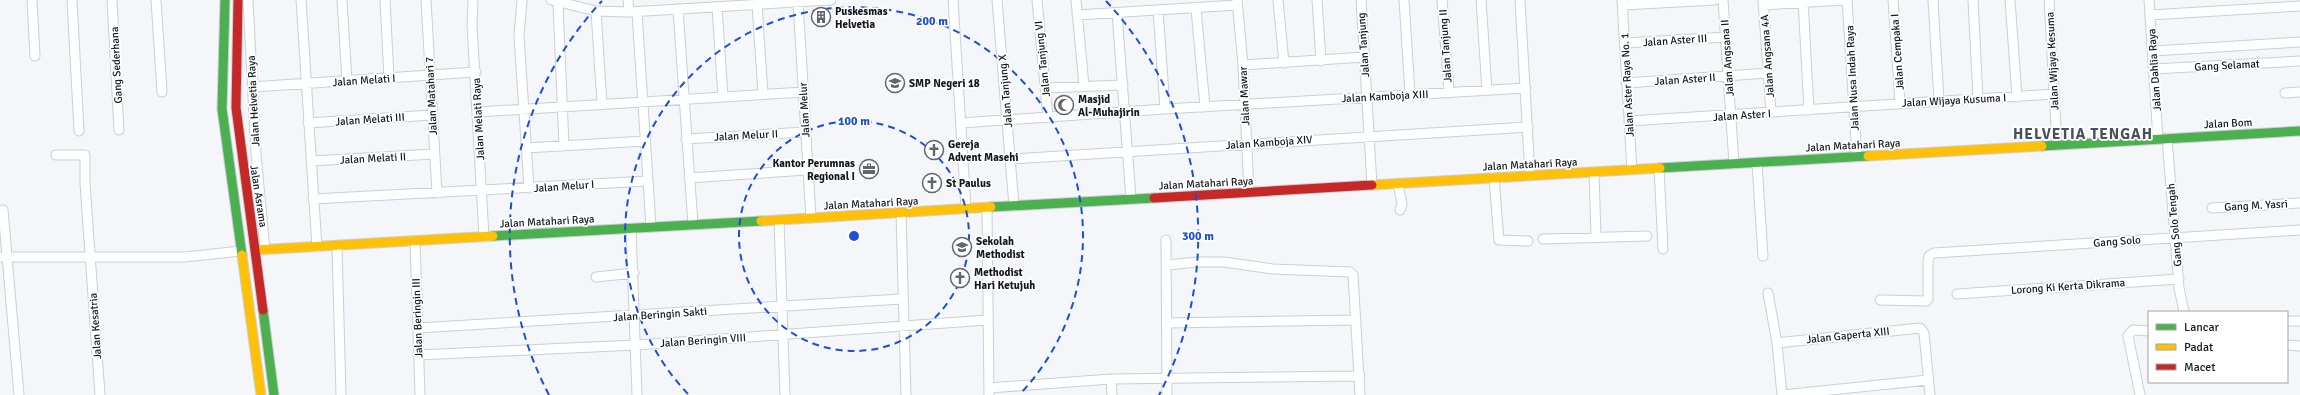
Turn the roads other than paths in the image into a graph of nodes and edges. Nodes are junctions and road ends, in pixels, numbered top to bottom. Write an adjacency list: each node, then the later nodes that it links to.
1 (32, 0): 64 (street)
2 (72, 0): 121 (street)
3 (112, 0): 120 (street, Gang Sederhana)
4 (156, 0): 85 (street)
5 (225, 0): 182 (main road)
6 (238, 0): 181 (main road, Jalan Asrama)
7 (248, 0): 81 (street, Jalan Helvetia Raya)
8 (301, 0): 77 (street)
9 (342, 0): 76 (street)
10 (385, 0): 75 (street)
11 (426, 0): 73 (street, Jalan Matahari 7)
12 (473, 0): 71 (street, Jalan Melati Raya)
13 (522, 0): 106 (street)
14 (628, 0): 56 (street)
15 (666, 0): 53 (street)
16 (825, 0): 41 (street)
17 (953, 0): 118 (street)
18 (997, 0): 115 (street, Jalan Tanjung X)
19 (1037, 0): 82 (street, Jalan Tanjung VI)
20 (1076, 0): 58 (street)
21 (1278, 0): 68 (street)
22 (1317, 0): 66 (street)
23 (1361, 0): 65 (street, Jalan Tanjung)
24 (1404, 0): 91 (street)
25 (1442, 0): 87 (street, Jalan Tanjung II)
26 (1481, 0): 84 (street)
27 (1520, 0): 83 (street)
28 (1715, 0): 40 (street)
29 (1723, 0): 60 (street, Jalan Angsana II)
30 (1843, 0): 44 (street)
31 (1847, 0): 105 (street, Jalan Nusa Indah Raya)
32 (1894, 0): 100 (street, Jalan Cempaka I)
33 (1933, 0): 98 (street)
34 (1973, 0): 97 (street)
35 (2010, 0): 95 (street)
36 (2049, 0): 92 (street, Jalan Wijaya Kesuma)
37 (2150, 0): 59 (street, Jalan Dahlia Raya)
38 (554, 1): 55 (street); 103 (street)
39 (783, 1): 41 (street); 48 (street)
40 (1669, 1): 43 (street)
41 (798, 2): 86 (street, Jalan Melur)
42 (1237, 2): 52 (street); 69 (street, Jalan Mawar)
43 (1622, 2): 62 (street, Jalan Aster Raya No. 1)
44 (1803, 2): 46 (street); 108 (street)
45 (745, 3): 48 (street); 50 (street)
46 (1763, 3): 72 (street, Jalan Angsana 4A)
47 (706, 4): 50 (street); 51 (street)
48 (757, 4): 90 (street)
49 (2300, 6): 59 (street)
50 (717, 7): 93 (street)
51 (678, 9): 53 (street); 96 (street)
52 (1196, 9): 54 (street); 104 (street)
53 (667, 10): 56 (street)
54 (1158, 10): 57 (street); 107 (street)
55 (596, 12): 56 (street); 101 (street)
56 (633, 12): 99 (street)
57 (1117, 13): 58 (street); 79 (street)
58 (1077, 15): 80 (street)
59 (2150, 15): 63 (street, Jalan Dahlia Raya)
60 (1726, 37): 62 (street, Jalan Aster III); 74 (street, Jalan Angsana II)
61 (2300, 42): 63 (street)
62 (1625, 43): 78 (street, Jalan Aster Raya No. 1)
63 (2153, 51): 70 (street, Jalan Dahlia Raya)
64 (35, 56)
65 (1364, 57): 66 (street); 94 (street, Jalan Tanjung)
66 (1321, 61): 68 (street)
67 (2300, 61): 70 (street, Gang Selamat)
68 (1284, 64): 69 (street)
69 (1243, 65): 102 (street, Jalan Mawar)
70 (2154, 69): 126 (street, Jalan Dahlia Raya)
71 (476, 72): 73 (street, Jalan Melati I); 110 (street, Jalan Melati Raya)
72 (1768, 73): 74 (street, Jalan Aster II); 111 (street, Jalan Angsana 4A)
73 (430, 75): 75 (street, Jalan Melati I); 112 (street, Jalan Matahari 7)
74 (1728, 75): 78 (street, Jalan Aster II); 113 (street, Jalan Angsana II)
75 (390, 78): 76 (street, Jalan Melati I)
76 (347, 81): 77 (street, Jalan Melati I)
77 (306, 83): 81 (street, Jalan Melati I); 117 (street)
78 (1626, 83): 116 (street, Jalan Aster Raya No. 1)
79 (1123, 85): 80 (street); 109 (street)
80 (1084, 86): 82 (street)
81 (252, 87): 181 (street, Jalan Helvetia Raya)
82 (1045, 88): 114 (street, Jalan Tanjung VI)
83 (1526, 88): 84 (street, Jalan Kamboja XIII); 119 (street)
84 (1486, 90): 87 (street, Jalan Kamboja XIII)
85 (162, 92)
86 (804, 92): 90 (street); 123 (street, Jalan Melur)
87 (1449, 92): 91 (street, Jalan Kamboja XIII)
88 (2300, 92): 89 (street)
89 (2285, 93)
90 (763, 94): 93 (street)
91 (1410, 94): 94 (street, Jalan Kamboja XIII)
92 (2054, 94): 95 (street, Jalan Wijaya Kusuma I); 129 (street, Jalan Wijaya Kesuma)
93 (723, 97): 96 (street)
94 (1367, 97): 102 (street, Jalan Kamboja XIII); 124 (street, Jalan Tanjung)
95 (2017, 97): 97 (street, Jalan Wijaya Kusuma I)
96 (684, 99): 99 (street); 125 (street)
97 (1978, 99): 98 (street, Jalan Wijaya Kusuma I)
98 (1939, 100): 100 (street, Jalan Wijaya Kusuma I)
99 (643, 102): 101 (street); 127 (street)
100 (1900, 103): 105 (street, Jalan Wijaya Kusuma I)
101 (602, 104): 103 (street)
102 (1245, 105): 104 (street, Jalan Kamboja XIII); 128 (street, Jalan Mawar)
103 (563, 106): 106 (street); 130 (street)
104 (1205, 107): 107 (street, Jalan Kamboja XIII)
105 (1854, 107): 108 (street, Jalan Aster I); 135 (street, Jalan Nusa Indah Raya)
106 (524, 109): 110 (street); 131 (street)
107 (1165, 109): 109 (street, Jalan Kamboja XIII)
108 (1809, 110): 111 (street, Jalan Aster I)
109 (1125, 111): 114 (street, Jalan Kamboja XIII); 132 (street)
110 (478, 112): 151 (street, Jalan Melati Raya)
111 (1771, 113): 113 (street, Jalan Aster I)
112 (432, 115): 117 (street, Jalan Melati III); 133 (street, Jalan Matahari 7)
113 (1731, 116): 116 (street, Jalan Aster I); 139 (street, Jalan Angsana II)
114 (1048, 118): 115 (street, Jalan Kamboja XIII)
115 (1008, 120): 118 (street, Jalan Kamboja XIII); 136 (street, Jalan Tanjung X)
116 (1629, 121): 142 (street, Jalan Aster Raya No. 1)
117 (308, 123): 137 (street)
118 (961, 123): 160 (street)
119 (1528, 127): 124 (street, Jalan Kamboja XIV); 144 (street)
120 (119, 130)
121 (79, 131)
122 (2300, 131): 126 (main road, Jalan Bom)
123 (805, 132): 125 (street, Jalan Melur II); 141 (street, Jalan Melur)
124 (1369, 136): 128 (street, Jalan Kamboja XIV); 149 (street, Jalan Tanjung)
125 (686, 139): 145 (street)
126 (2163, 139): 129 (main road, Jalan Matahari Raya); 173 (street, Gang Solo Tengah)
127 (645, 141): 130 (street); 147 (street)
128 (1246, 143): 132 (street, Jalan Kamboja XIV); 152 (street, Jalan Mawar)
129 (2057, 145): 135 (main road, Jalan Matahari Raya)
130 (564, 146): 131 (street)
131 (526, 148): 150 (street)
132 (1126, 151): 136 (street, Jalan Kamboja XIV); 154 (street)
133 (434, 154): 137 (street, Jalan Melati II); 153 (street, Jalan Matahari 7)
134 (56, 155): 185 (street, Jalan Kesatria)
135 (1857, 157): 138 (main road, Jalan Matahari Raya)
136 (1010, 160): 157 (street, Jalan Tanjung X)
137 (311, 161): 155 (street)
138 (1757, 163): 139 (main road, Jalan Matahari Raya); 183 (street)
139 (1734, 164): 140 (main road, Jalan Matahari Raya)
140 (1659, 168): 142 (main road, Jalan Matahari Raya); 180 (street)
141 (807, 170): 145 (street); 164 (street, Jalan Melur)
142 (1632, 170): 143 (main road, Jalan Matahari Raya)
143 (1594, 172): 144 (main road, Jalan Matahari Raya); 172 (street)
144 (1530, 176): 146 (main road, Jalan Matahari Raya)
145 (689, 178): 166 (street)
146 (1494, 178): 148 (main road, Jalan Matahari Raya); 177 (street)
147 (647, 181): 150 (street, Jalan Melur I); 167 (street)
148 (1398, 184): 149 (main road, Jalan Matahari Raya); 162 (street)
149 (1372, 185): 152 (main road, Jalan Matahari Raya)
150 (529, 188): 151 (street, Jalan Melur I)
151 (482, 190): 153 (street); 171 (street, Jalan Melati Raya)
152 (1249, 192): 154 (main road, Jalan Matahari Raya)
153 (437, 193): 155 (street)
154 (1131, 199): 157 (main road, Jalan Matahari Raya)
155 (313, 200): 179 (street)
156 (2300, 203): 159 (street, Gang M. Yasri)
157 (1014, 206): 158 (main road, Jalan Matahari Raya)
158 (987, 208): 160 (main road, Jalan Matahari Raya); 197 (street)
159 (2212, 208)
160 (966, 209): 163 (main road, Jalan Matahari Raya)
161 (3, 210): 184 (street)
162 (1400, 210)
163 (901, 213): 164 (main road, Jalan Matahari Raya); 192 (street)
164 (811, 218): 165 (main road, Jalan Matahari Raya)
165 (779, 220): 166 (main road, Jalan Matahari Raya); 194 (street)
166 (693, 225): 167 (main road, Jalan Matahari Raya)
167 (651, 228): 168 (main road, Jalan Matahari Raya)
168 (631, 229): 171 (main road, Jalan Matahari Raya); 187 (street)
169 (2300, 230): 173 (street, Gang Solo)
170 (1647, 236): 172 (street)
171 (484, 237): 176 (main road, Jalan Matahari Raya)
172 (1596, 237): 174 (street)
173 (2175, 238): 189 (street, Gang Solo Tengah); 193 (street, Gang Solo)
174 (1542, 239)
175 (1166, 240): 186 (street)
176 (415, 241): 178 (main road, Jalan Matahari Raya); 203 (street, Jalan Beringin III)
177 (1528, 241)
178 (337, 246): 179 (main road, Jalan Matahari Raya); 220 (street)
179 (316, 247): 181 (main road, Jalan Matahari Raya)
180 (1664, 249)
181 (260, 250): 219 (main road, Jalan Asrama)
182 (241, 251): 185 (street); 218 (main road)
183 (1763, 256)
184 (3, 257): 185 (street); 216 (street)
185 (90, 257): 217 (street, Jalan Kesatria)
186 (1167, 265): 198 (street); 201 (street)
187 (634, 273): 188 (street); 196 (street)
188 (596, 277)
189 (2179, 279): 191 (street, Lorong Ki Kerta Dikrama); 195 (street, Gang Solo Tengah)
190 (1768, 293): 206 (street)
191 (1957, 294)
192 (902, 298): 194 (street, Jalan Beringin Sakti); 202 (street)
193 (1880, 300)
194 (782, 306): 196 (street, Jalan Beringin Sakti); 205 (street)
195 (2184, 311)
196 (635, 316): 203 (street, Jalan Beringin Sakti); 207 (street)
197 (988, 320): 202 (street, Jalan Beringin VIII); 215 (street)
198 (1356, 320): 201 (street); 211 (street)
199 (2288, 321): 200 (street)
200 (2300, 321)
201 (1167, 323): 213 (street)
202 (903, 325): 205 (street, Jalan Beringin VIII); 224 (street)
203 (418, 328): 210 (street, Jalan Beringin III)
204 (2148, 331): 230 (street)
205 (783, 334): 207 (street, Jalan Beringin VIII); 223 (street)
206 (1776, 343): 214 (street, Jalan Gaperta XIII); 228 (street)
207 (636, 345): 210 (street, Jalan Beringin VIII); 222 (street)
208 (2288, 345): 209 (street)
209 (2300, 346)
210 (418, 356): 221 (street, Jalan Beringin III)
211 (1360, 376): 213 (street); 227 (street)
212 (1111, 379): 213 (street); 215 (street); 225 (street)
213 (1166, 379): 226 (street)
214 (1928, 380): 228 (street); 229 (street)
215 (989, 392)
216 (20, 395)
217 (100, 395)
218 (261, 395)
219 (274, 395)
220 (341, 395)
221 (420, 395)
222 (637, 395)
223 (785, 395)
224 (906, 395)
225 (1112, 395)
226 (1167, 395)
227 (1360, 395)
228 (1782, 395)
229 (1930, 395)
230 (2140, 395)

